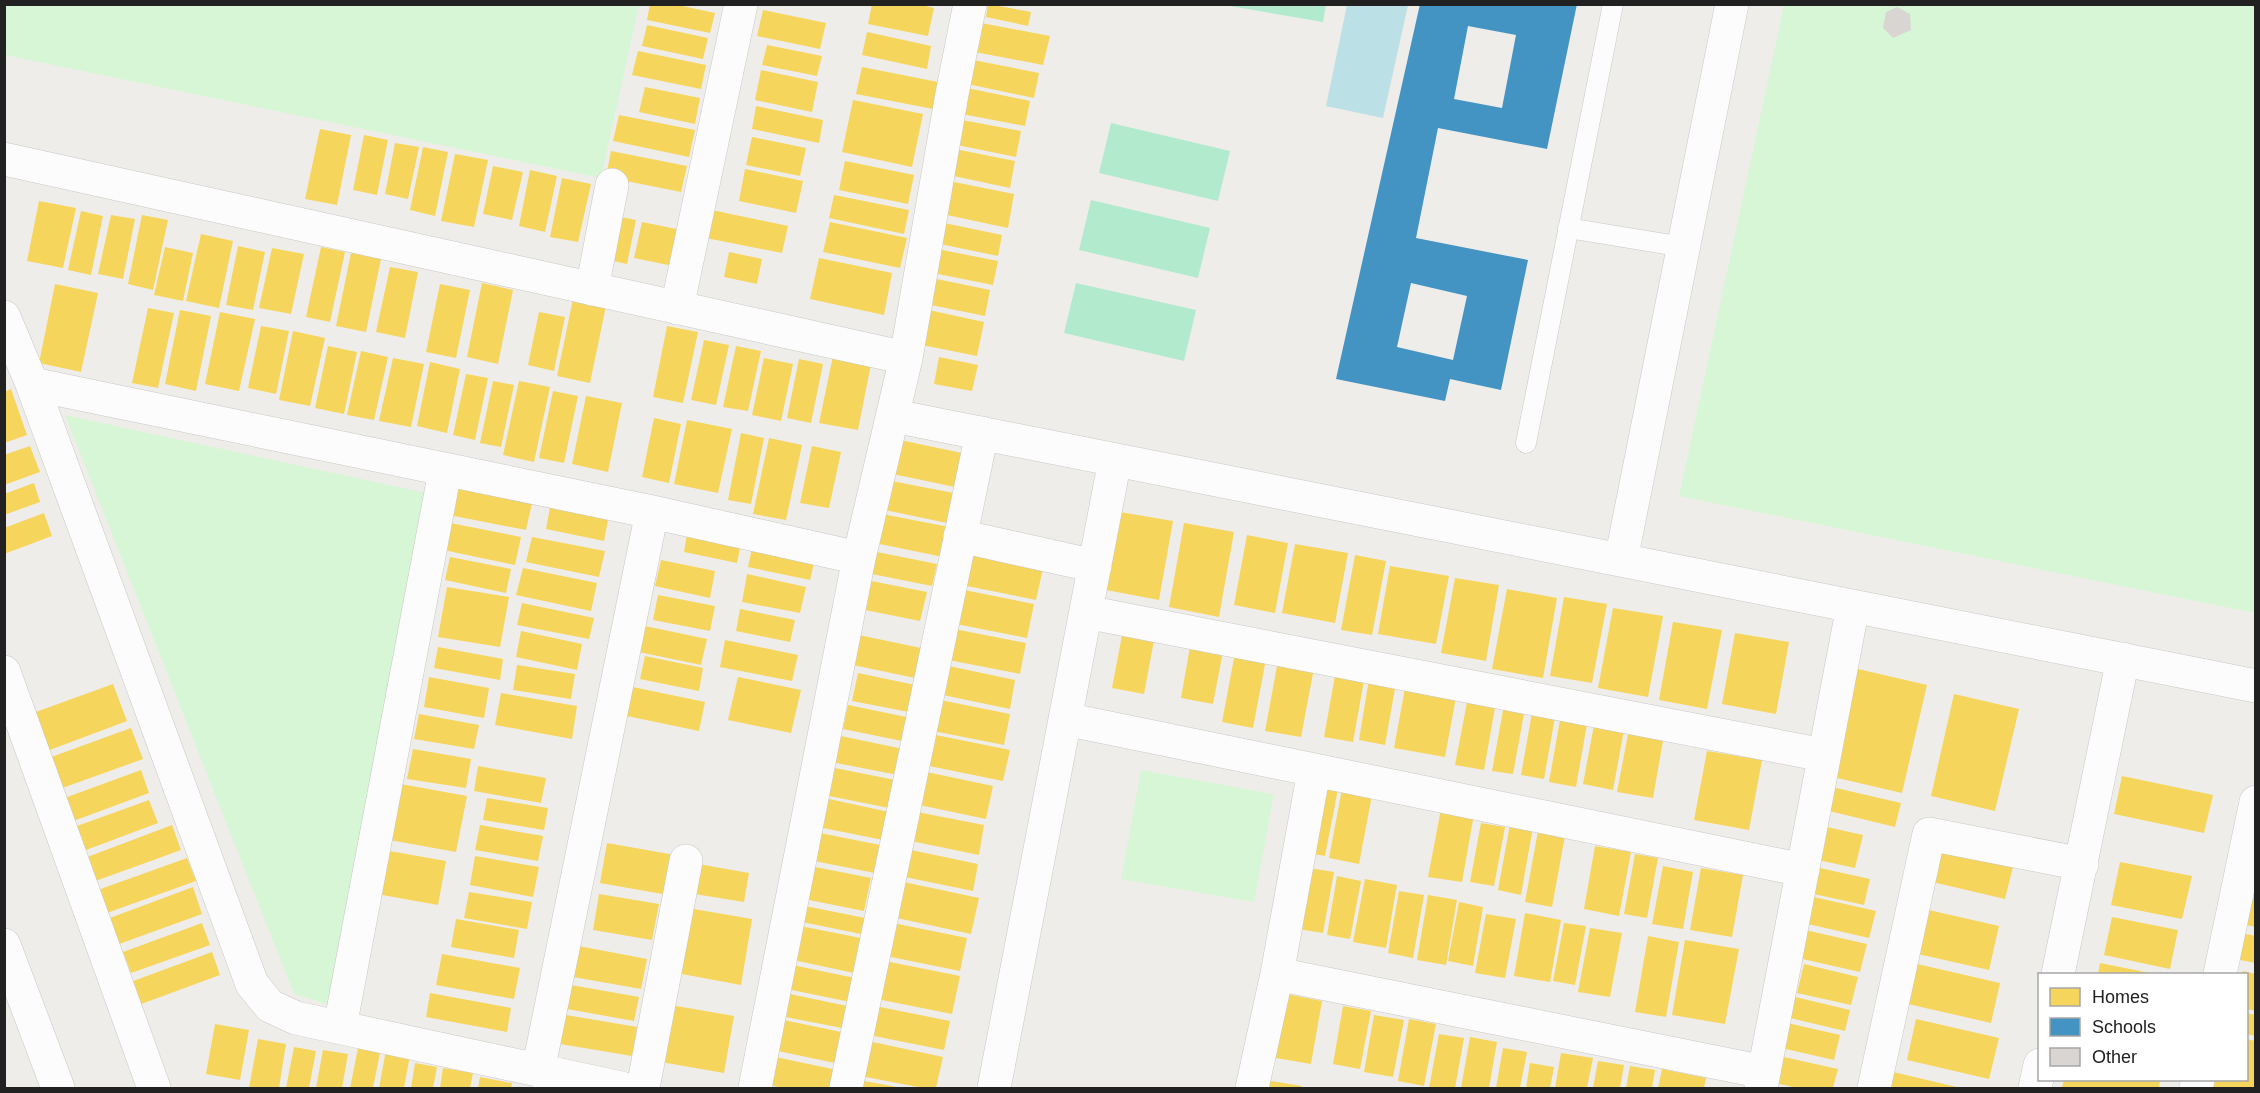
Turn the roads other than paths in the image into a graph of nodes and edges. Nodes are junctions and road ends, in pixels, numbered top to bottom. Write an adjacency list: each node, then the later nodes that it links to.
1 (741, 4): 10 (street)
2 (970, 4): 12 (street)
3 (1613, 4): 7 (lane)
4 (1732, 4): 8 (street)
5 (4, 159): 9 (street)
6 (612, 185): 9 (street)
7 (1568, 228): 8 (lane); 16 (lane)
8 (1684, 248): 22 (street)
9 (592, 289): 10 (street)
10 (677, 308): 12 (street)
11 (4, 317): 13 (street)
12 (906, 358): 14 (street)
13 (32, 384): 18 (street); 40 (street)
14 (894, 416): 15 (street); 21 (street)
15 (982, 433): 17 (street); 20 (street)
16 (1526, 443)
17 (1115, 460): 22 (street); 23 (street)
18 (446, 471): 19 (street); 40 (street)
19 (652, 512): 21 (street); 41 (street)
20 (960, 536): 23 (street); 48 (street)
21 (859, 558): 47 (street)
22 (1621, 560): 24 (street)
23 (1095, 566): 25 (street)
24 (1853, 606): 26 (street); 30 (street)
25 (1086, 612): 29 (street); 30 (street)
26 (2123, 659): 28 (street); 34 (street)
27 (4, 672): 44 (street)
28 (2256, 686)
29 (1065, 719): 31 (street); 49 (street)
30 (1823, 755): 35 (street)
31 (1314, 771): 35 (street); 39 (street)
32 (2256, 802): 38 (street)
33 (686, 861): 46 (street)
34 (2082, 864): 37 (street); 51 (street)
35 (1803, 870): 42 (street)
36 (4, 945): 43 (street)
37 (2058, 973)
38 (2220, 973)
39 (1276, 974): 42 (street); 50 (street)
40 (340, 1027): 41 (street)
41 (537, 1071): 45 (street)
42 (1763, 1080)
43 (58, 1089)
44 (154, 1089)
45 (621, 1089)
46 (643, 1089)
47 (755, 1089)
48 (846, 1089)
49 (994, 1089)
50 (1252, 1089)
51 (1874, 1089)

